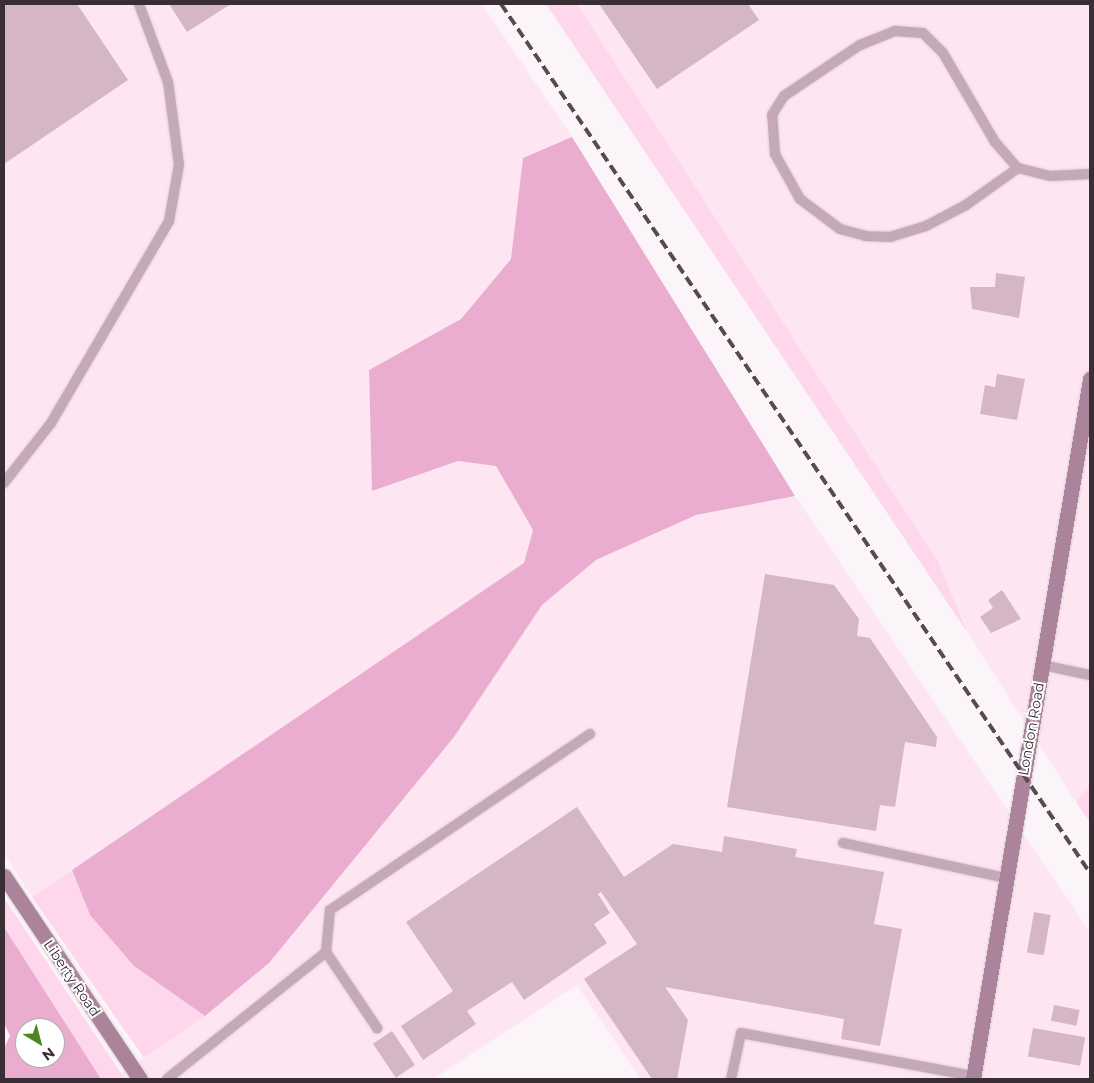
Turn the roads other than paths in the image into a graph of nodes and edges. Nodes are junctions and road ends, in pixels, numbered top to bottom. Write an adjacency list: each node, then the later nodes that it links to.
1 (139, 4): 5 (lane)
2 (1018, 168): 2 (lane); 3 (lane)
3 (1090, 174)
4 (1090, 379): 6 (street, London Road)
5 (4, 484)
6 (1042, 666): 7 (lane); 11 (street, London Road)
7 (1090, 675)
8 (590, 734): 12 (lane)
9 (843, 843): 11 (lane)
10 (4, 876): 15 (street, Liberty Road)
11 (1006, 878): 14 (street, London Road)
12 (326, 952): 13 (lane); 16 (lane)
13 (377, 1028)
14 (973, 1078): 17 (lane)
15 (140, 1079)
16 (167, 1079)
17 (731, 1079)

